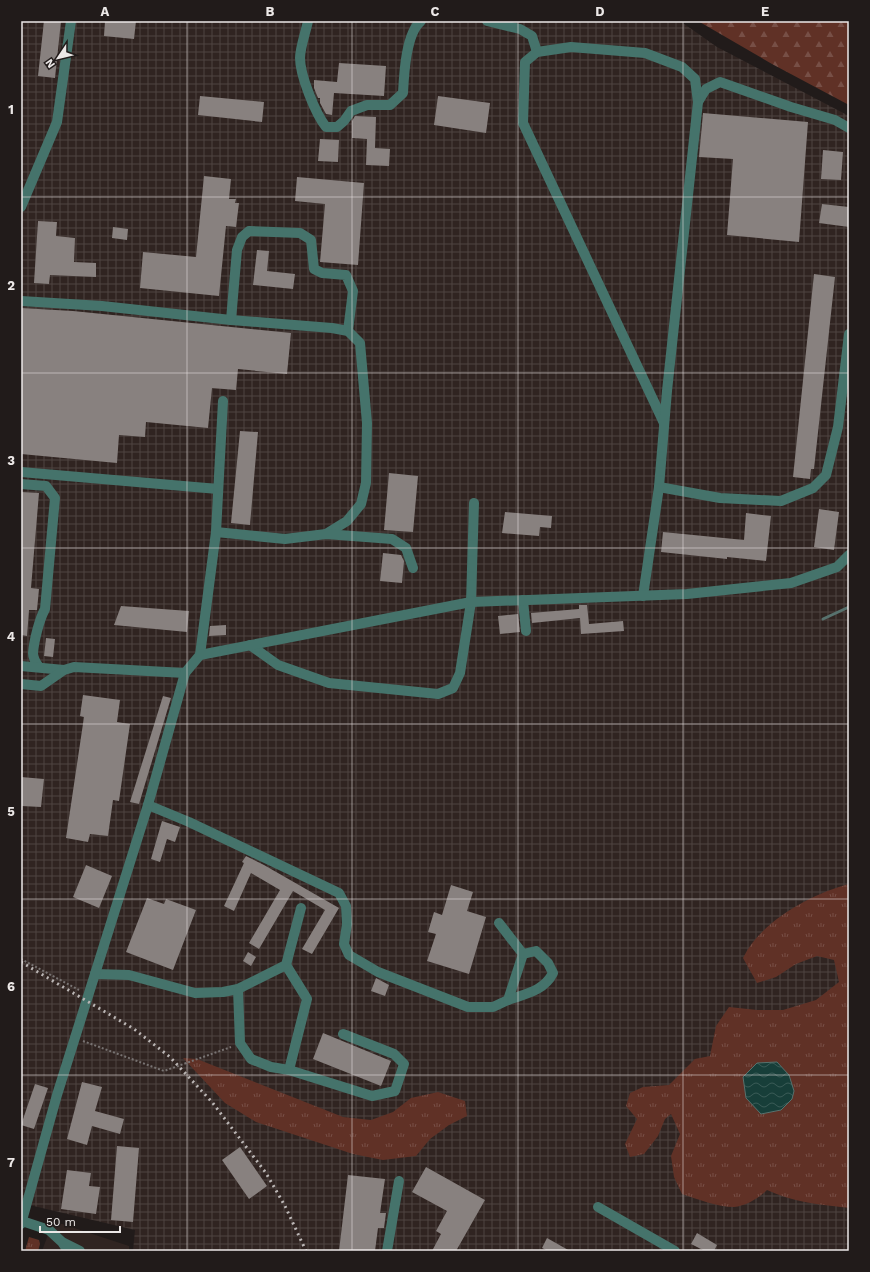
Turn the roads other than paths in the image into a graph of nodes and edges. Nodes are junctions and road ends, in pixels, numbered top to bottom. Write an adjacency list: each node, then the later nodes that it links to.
1 (71, 21): 8 (street)
2 (308, 21): 3 (street)
3 (421, 21)
4 (487, 21): 5 (street)
5 (537, 52): 6 (street); 14 (street)
6 (698, 102): 7 (street); 14 (street)
7 (849, 128)
8 (21, 207)
9 (21, 301): 10 (street)
10 (231, 320): 11 (street); 11 (street)
11 (348, 331): 21 (street)
12 (849, 334): 17 (street)
13 (223, 401): 18 (street)
14 (664, 423): 17 (street)
15 (21, 472): 18 (street)
16 (21, 484): 31 (street)
17 (659, 487): 24 (street)
18 (218, 489): 20 (street)
19 (474, 503): 26 (street)
20 (216, 532): 21 (street); 29 (street)
21 (326, 534): 23 (street)
22 (849, 555): 24 (street)
23 (413, 568)
24 (644, 596): 25 (street)
25 (523, 600): 26 (street); 27 (street)
26 (471, 602): 28 (street); 28 (street)
27 (526, 631)
28 (250, 645): 29 (street)
29 (200, 655): 33 (street)
30 (21, 666): 31 (street)
31 (39, 667): 32 (street)
32 (64, 670): 33 (street); 34 (street)
33 (185, 673): 35 (street)
34 (21, 684)
35 (148, 805): 40 (street); 42 (street)
36 (301, 908): 39 (street)
37 (499, 923): 38 (street)
38 (523, 954): 42 (street); 42 (street)
39 (286, 965): 41 (street); 44 (street)
40 (95, 974): 41 (street); 47 (street)
41 (238, 989): 44 (street)
42 (508, 1000)
43 (343, 1034): 44 (street)
44 (289, 1070)
45 (398, 1180): 51 (street)
46 (598, 1207): 52 (street)
47 (21, 1222): 48 (street)
48 (62, 1242): 49 (street); 50 (street)
49 (68, 1251)
50 (80, 1251)
51 (387, 1251)
52 (675, 1251)

